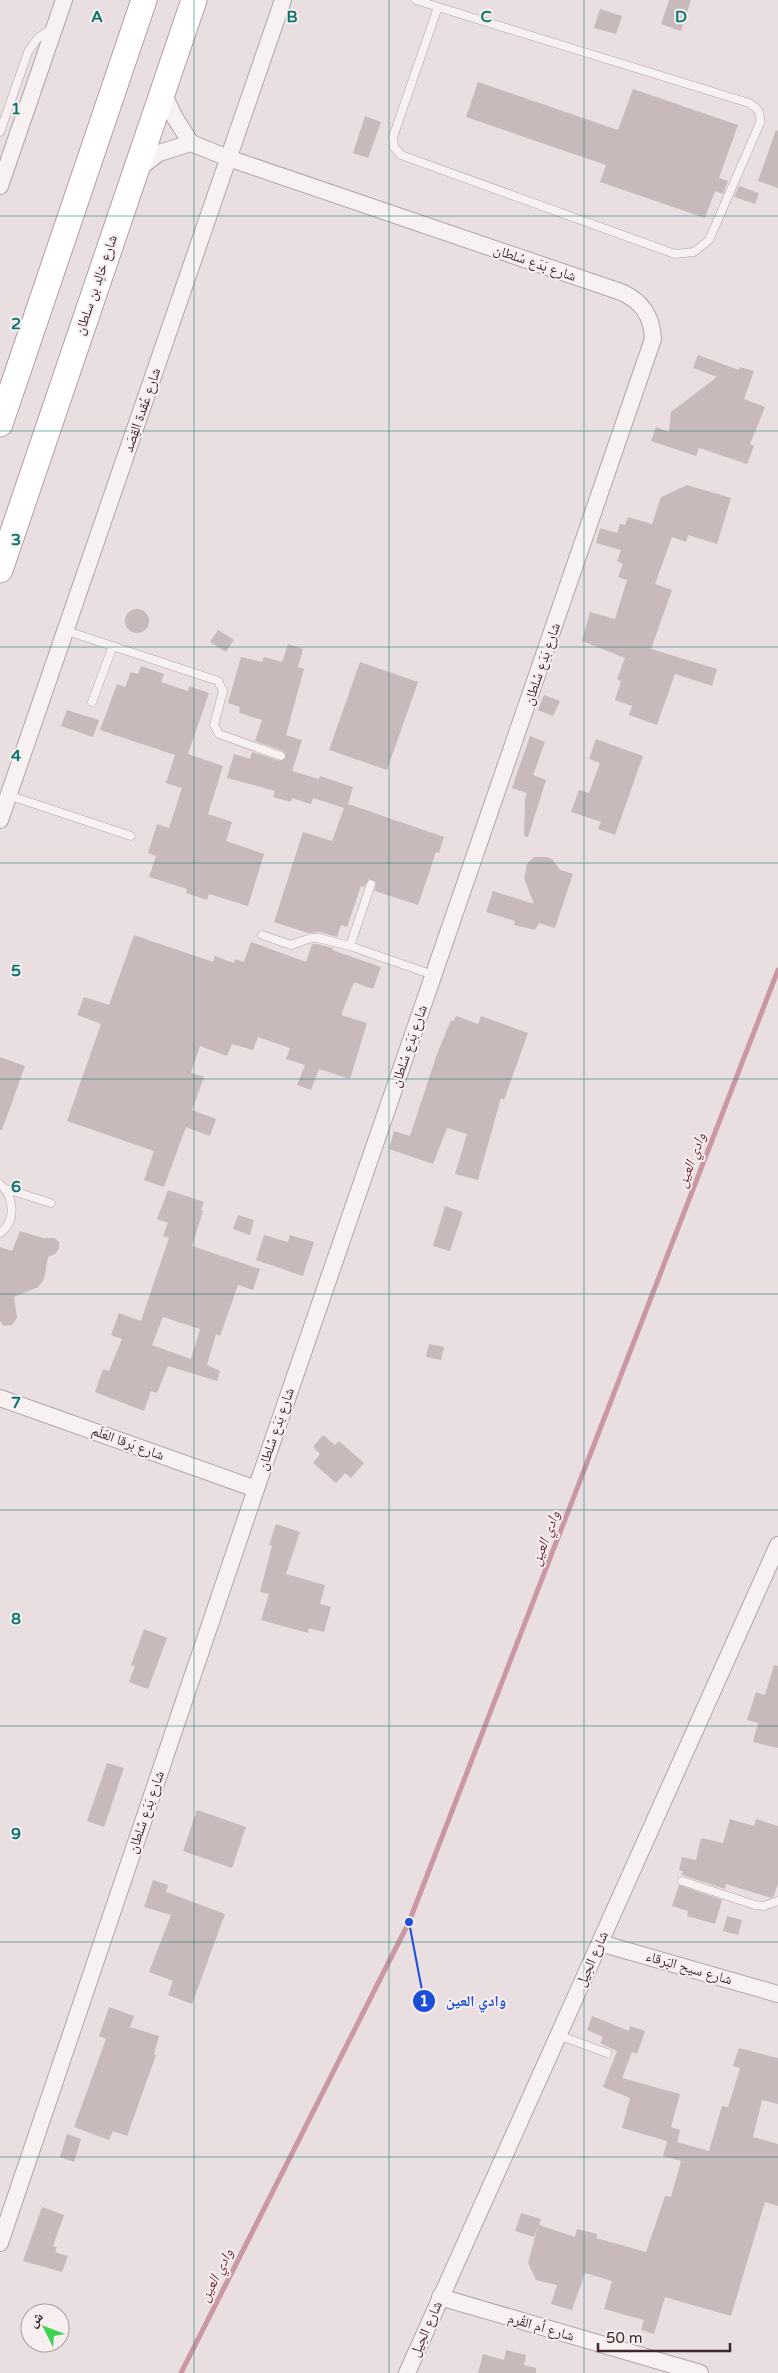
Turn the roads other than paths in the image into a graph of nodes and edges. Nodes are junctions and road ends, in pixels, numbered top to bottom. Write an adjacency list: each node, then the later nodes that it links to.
1 (64, 0): 7 (street)
2 (144, 0): 14 (main road)
3 (194, 0): 8 (main road, شارع خالِد بن سلطان)
4 (283, 0): 11 (street, شارع عُقدة القِصَد)
5 (416, 0): 6 (lane)
6 (438, 6): 6 (lane)
7 (56, 26): 9 (lane); 13 (street)
8 (162, 91): 10 (street); 12 (main road, شارع خالِد بن سلطان)
9 (0, 132)
10 (191, 143): 11 (street, شارع بَدَع سُلطان); 12 (street)
11 (228, 158): 16 (street, شارع عُقدة القِصَد); 26 (street, شارع بَدَع سُلطان)
12 (133, 174): 15 (main road, شارع خالِد بن سلطان)
13 (0, 186)
14 (0, 424)
15 (0, 570)
16 (67, 631): 17 (lane); 20 (street, شارع عُقدة القِصَد)
17 (112, 646): 18 (lane); 19 (lane)
18 (92, 702)
19 (281, 756)
20 (8, 795): 21 (street, شارع عُقدة القِصَد); 22 (lane)
21 (0, 820)
22 (131, 836)
23 (370, 884): 25 (lane)
24 (262, 935): 25 (lane)
25 (350, 946): 26 (lane)
26 (433, 976): 31 (street, شارع بَدَع سُلطان)
27 (3, 1186): 28 (lane); 29 (lane)
28 (51, 1203)
29 (0, 1233)
30 (0, 1398): 31 (street, شارع بَرقا العَلَم)
31 (256, 1489): 39 (street, شارع بَدَع سُلطان)
32 (778, 1545): 35 (street, شارع الحِيل)
33 (682, 1881): 34 (lane)
34 (778, 1901)
35 (600, 1943): 36 (street, شارع سيح البَرقاء); 37 (street, شارع الحِيل)
36 (778, 1994)
37 (558, 2035): 38 (lane); 40 (street, شارع الحِيل)
38 (607, 2053)
39 (0, 2243)
40 (440, 2297): 41 (street, شارع الحِيل); 42 (street, شارع أم القُرم)
41 (407, 2373)
42 (700, 2373)

